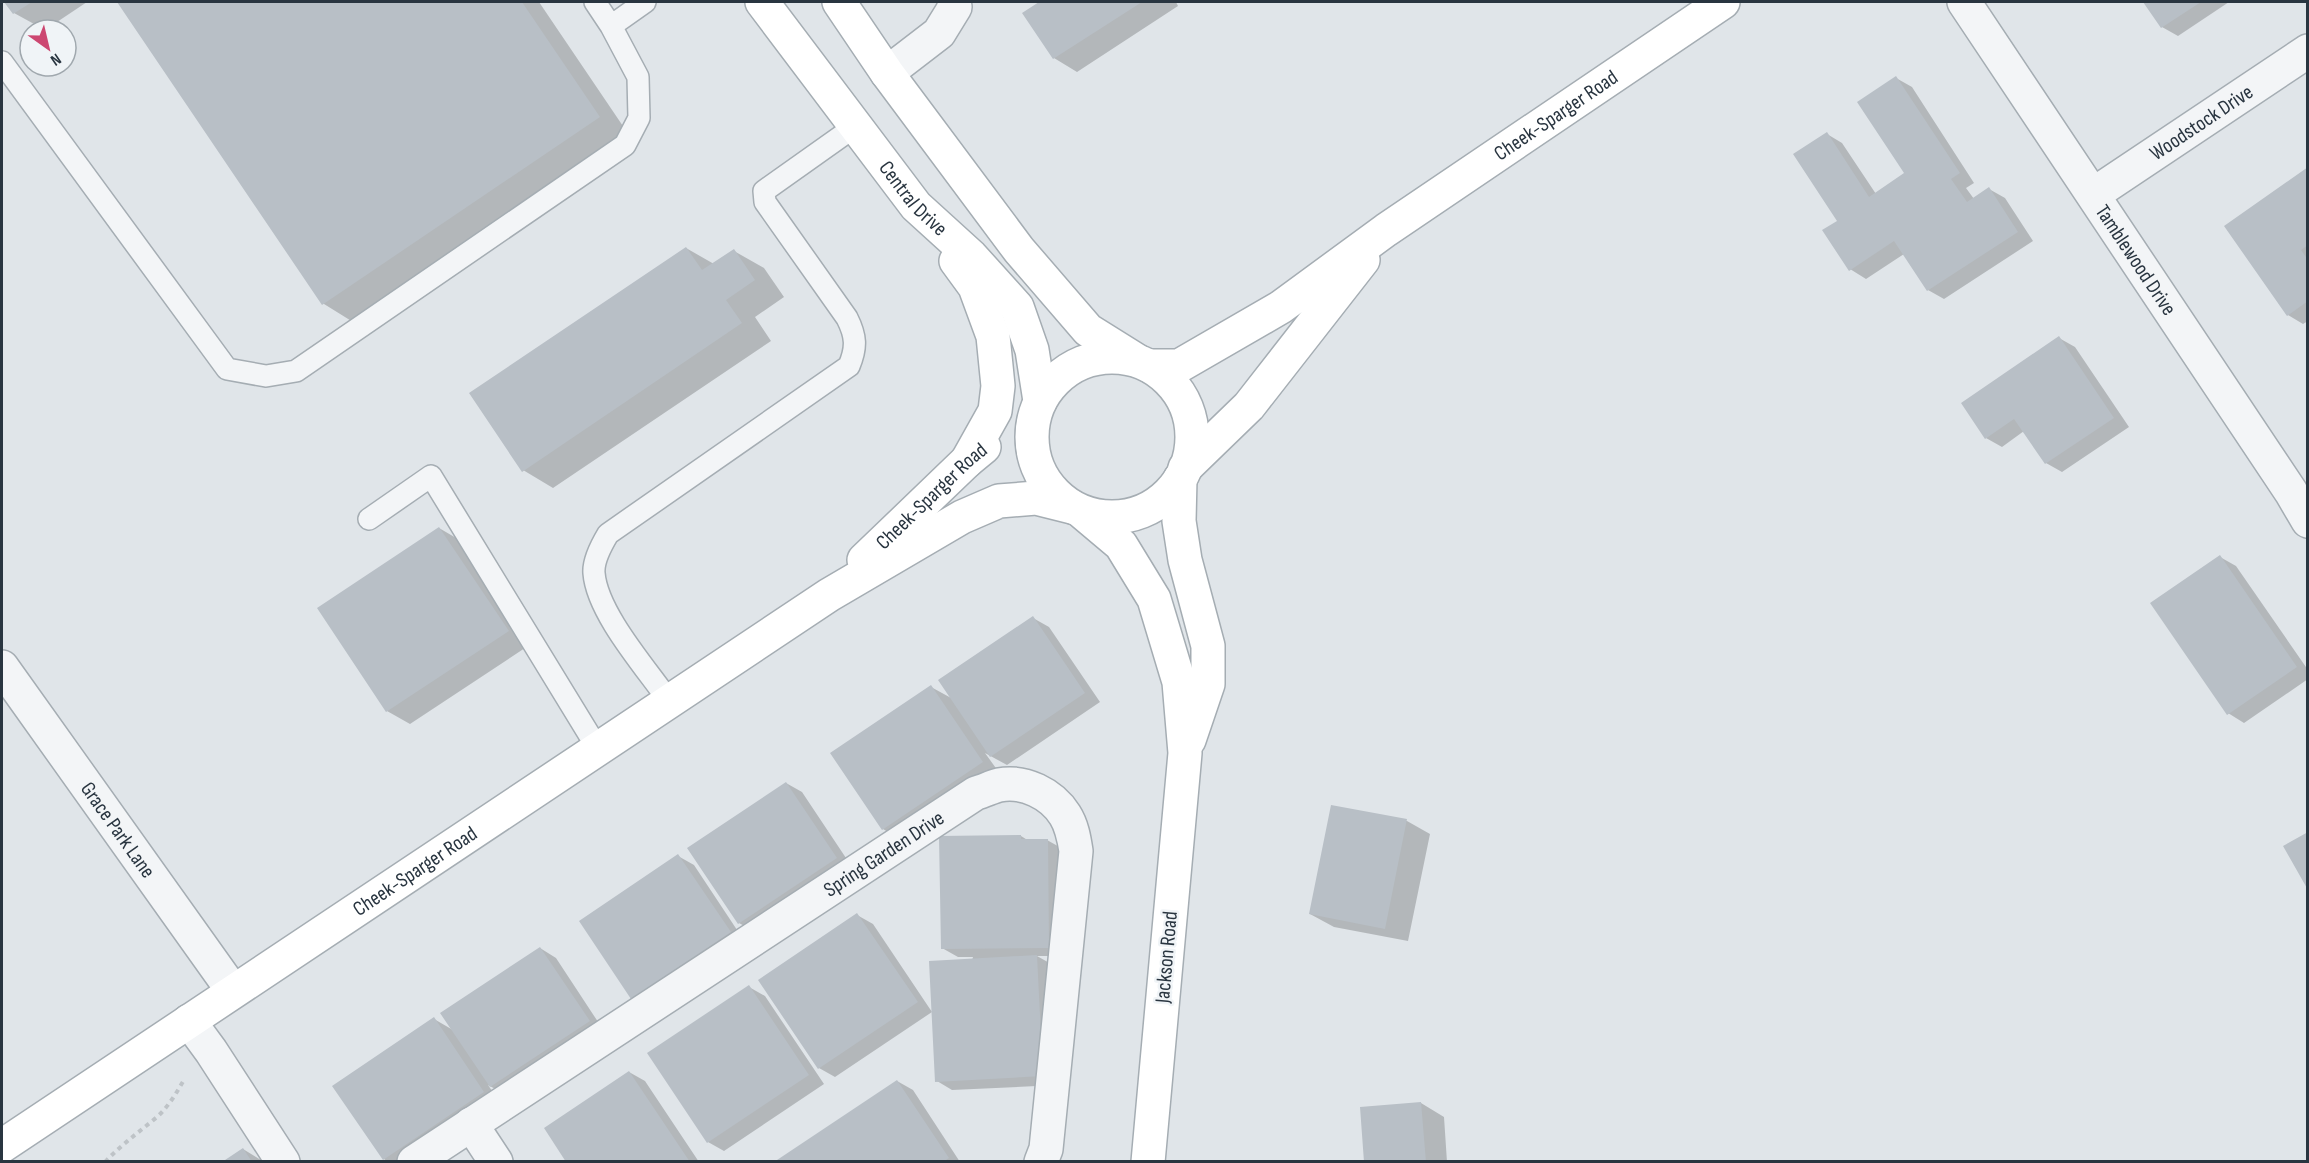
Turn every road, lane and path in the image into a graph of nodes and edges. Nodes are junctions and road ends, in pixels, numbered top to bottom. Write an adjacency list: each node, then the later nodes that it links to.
1 (595, 2): 8 (lane)
2 (645, 2): 8 (lane)
3 (762, 2): 12 (main road, Central Drive)
4 (839, 2): 11 (main road)
5 (954, 2): 11 (street)
6 (1723, 2): 15 (main road, Cheek-Sparger Road)
7 (1964, 2): 13 (street, Tamblewood Drive)
8 (611, 26): 10 (lane)
9 (2307, 51): 13 (street, Woodstock Drive)
10 (2, 62)
11 (887, 73): 16 (main road)
12 (857, 125): 14 (main road, Central Drive); 25 (lane)
13 (2094, 194): 22 (street, Tamblewood Drive)
14 (916, 206): 17 (main road, Central Drive); 18 (main road)
15 (1386, 230): 16 (main road, Cheek-Sparger Road); 19 (main road, Cheek-Sparger Road)
16 (1145, 364): 17 (main road); 19 (main road)
17 (1040, 403): 18 (main road, Cheek-Sparger Road); 20 (main road)
18 (967, 461): 23 (main road, Cheek-Sparger Road)
19 (1183, 473): 20 (main road); 27 (main road, Jackson Road)
20 (1078, 510): 23 (main road, Cheek-Sparger Road); 27 (main road, Jackson Road)
21 (369, 519): 26 (lane)
22 (2307, 521)
23 (829, 595): 25 (main road, Cheek-Sparger Road)
24 (2, 667): 28 (street, Grace Park Lane)
25 (669, 701): 26 (main road, Cheek-Sparger Road)
26 (598, 749): 28 (main road, Cheek-Sparger Road)
27 (1185, 753): 38 (main road, Jackson Road)
28 (233, 991): 29 (main road, Cheek-Sparger Road)
29 (189, 1021): 30 (street); 32 (main road, Cheek-Sparger Road)
30 (211, 1051): 33 (path); 34 (street)
31 (471, 1124): 35 (street, Spring Garden Drive); 36 (street); 37 (street, Spring Garden Drive)
32 (2, 1146)
33 (105, 1161)
34 (283, 1161)
35 (414, 1161)
36 (496, 1161)
37 (1041, 1161)
38 (1148, 1161)

